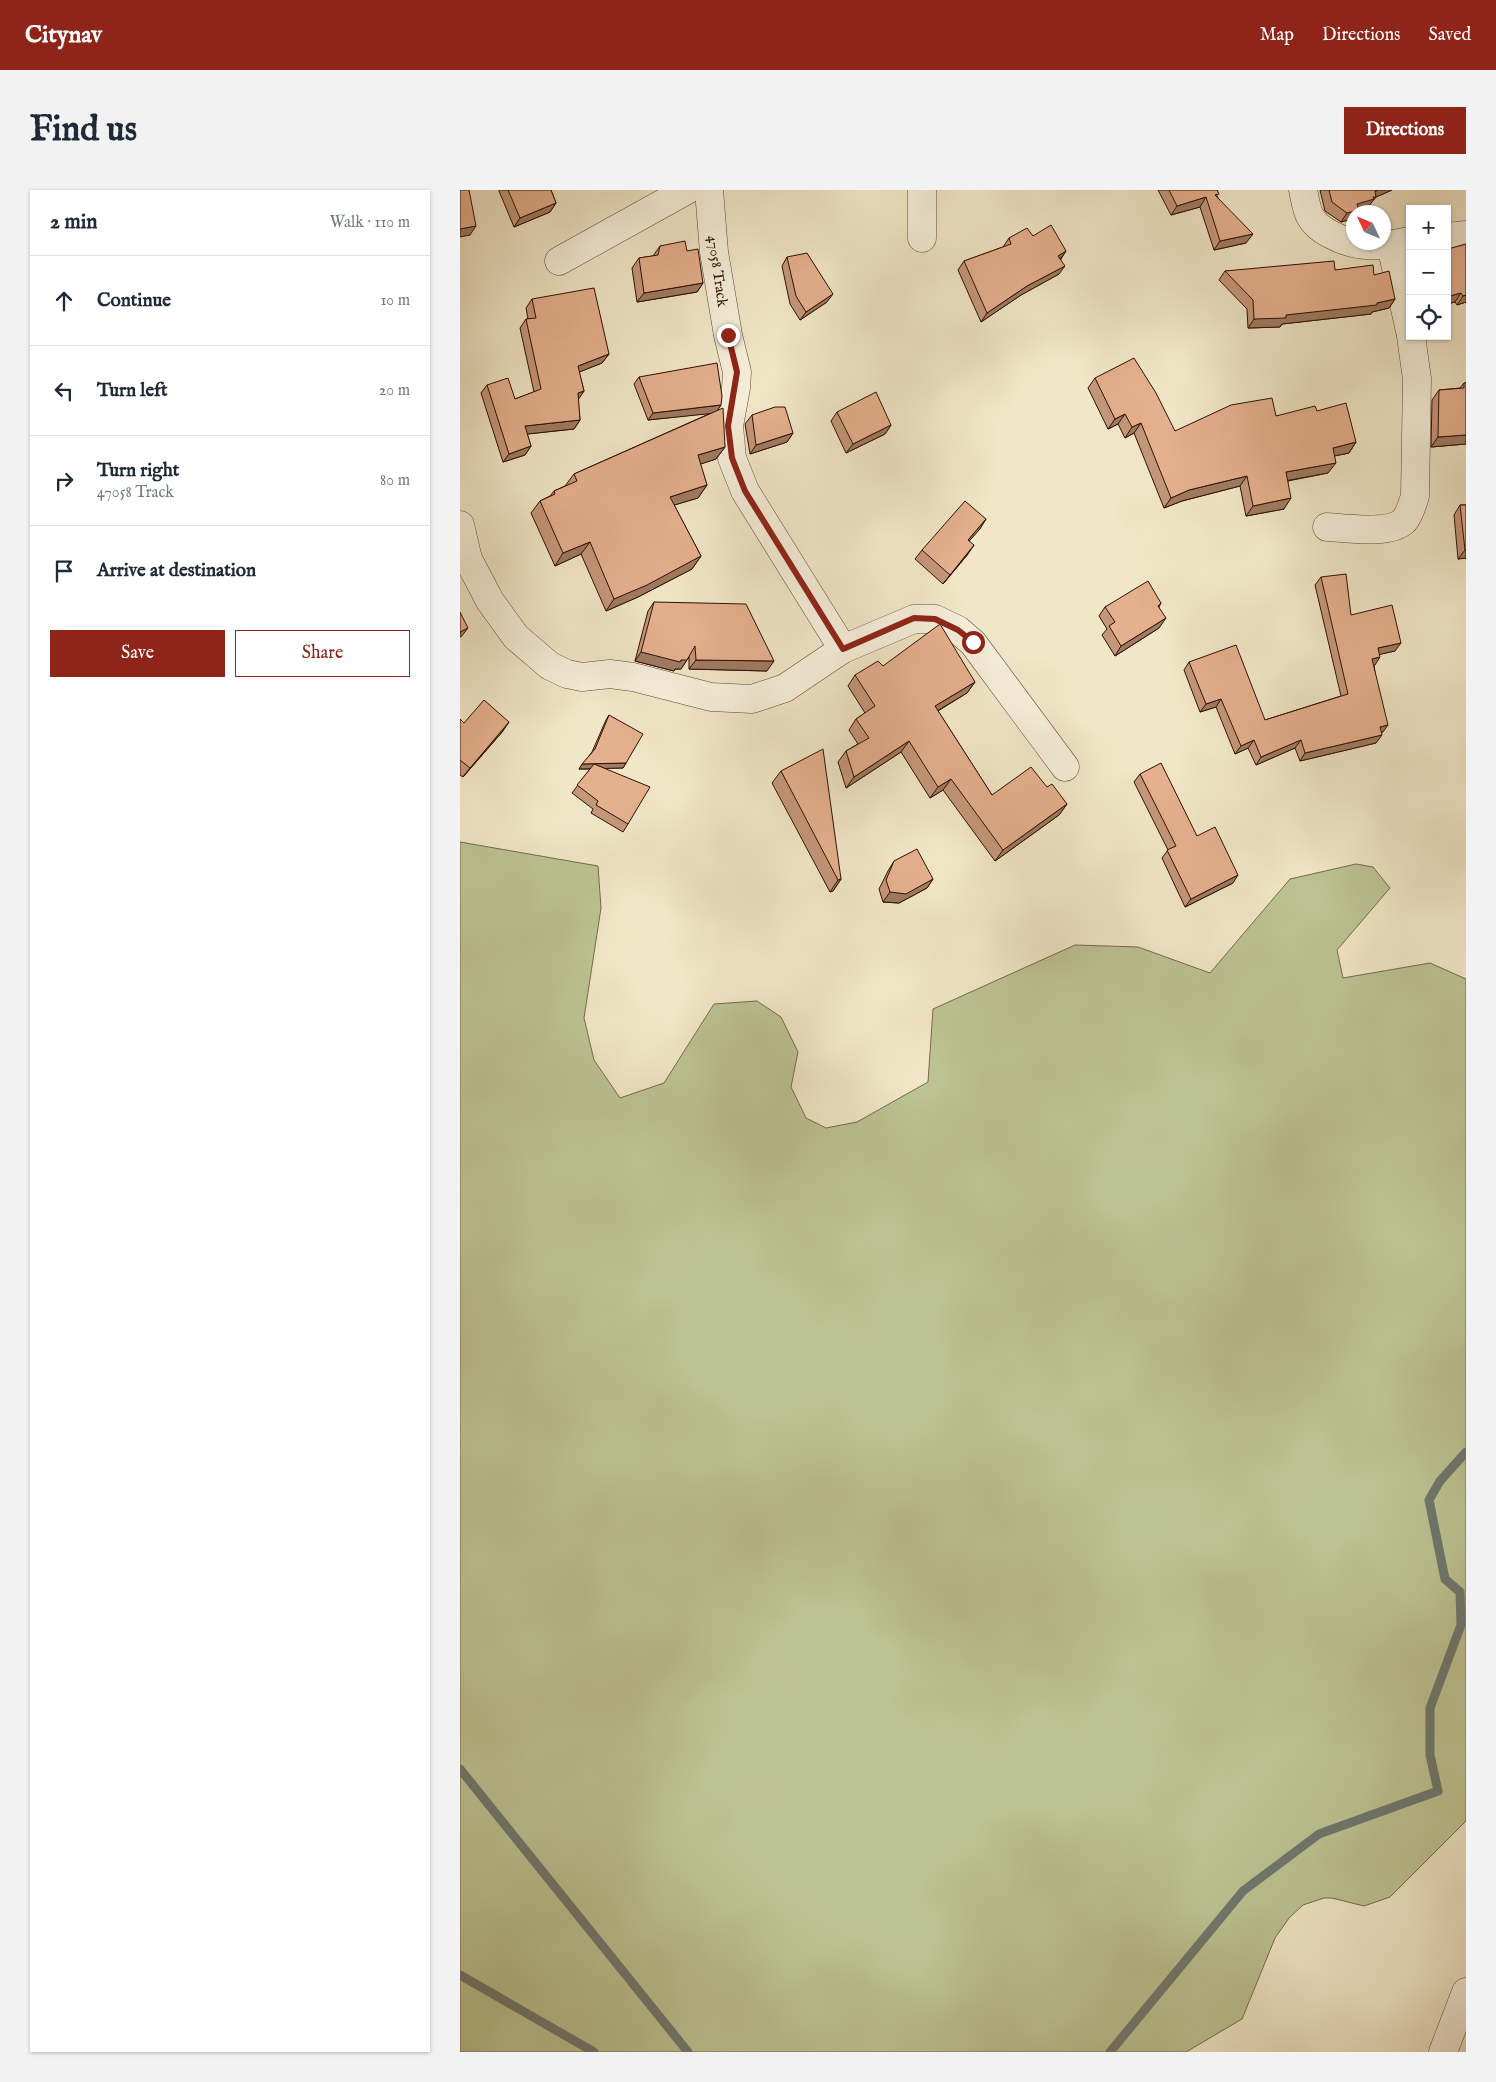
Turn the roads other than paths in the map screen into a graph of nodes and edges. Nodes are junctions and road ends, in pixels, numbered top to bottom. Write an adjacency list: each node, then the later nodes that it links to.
1 (687, 190): 9 (street)
2 (710, 190): 14 (street, 47058 Track)
3 (922, 190): 7 (street)
4 (1302, 190): 8 (street)
5 (1466, 235): 6 (street)
6 (1451, 237)
7 (922, 238)
8 (1401, 243): 10 (street)
9 (558, 260)
10 (1406, 295)
11 (1411, 340): 13 (street)
12 (460, 526): 14 (street)
13 (1327, 527)
14 (843, 649): 15 (street)
15 (1065, 767)
16 (1466, 1992): 17 (street)
17 (1443, 2052)

